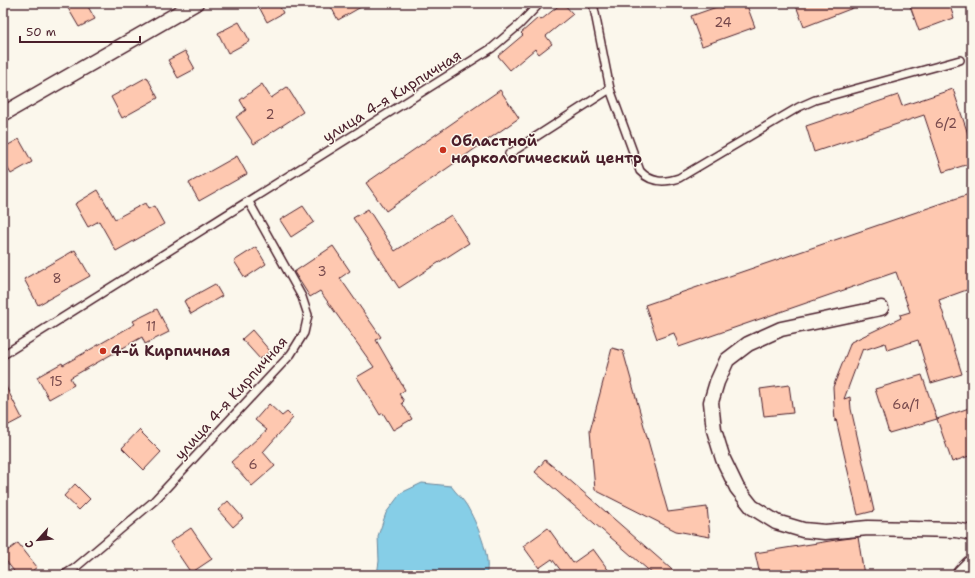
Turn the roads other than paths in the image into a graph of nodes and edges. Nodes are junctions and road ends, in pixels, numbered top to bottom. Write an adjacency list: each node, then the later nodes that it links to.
1 (196, 3): 6 (street)
2 (540, 3): 8 (lane, улица 4-я Кирпичная)
3 (592, 3): 5 (lane)
4 (960, 60): 5 (lane)
5 (610, 89): 7 (lane)
6 (3, 114)
7 (509, 154)
8 (249, 202): 10 (lane, улица 4-я Кирпичная); 13 (lane, улица 4-я Кирпичная)
9 (881, 308): 11 (street)
10 (3, 355)
11 (972, 534)
12 (972, 567): 14 (highway)
13 (64, 575)
14 (964, 575)

